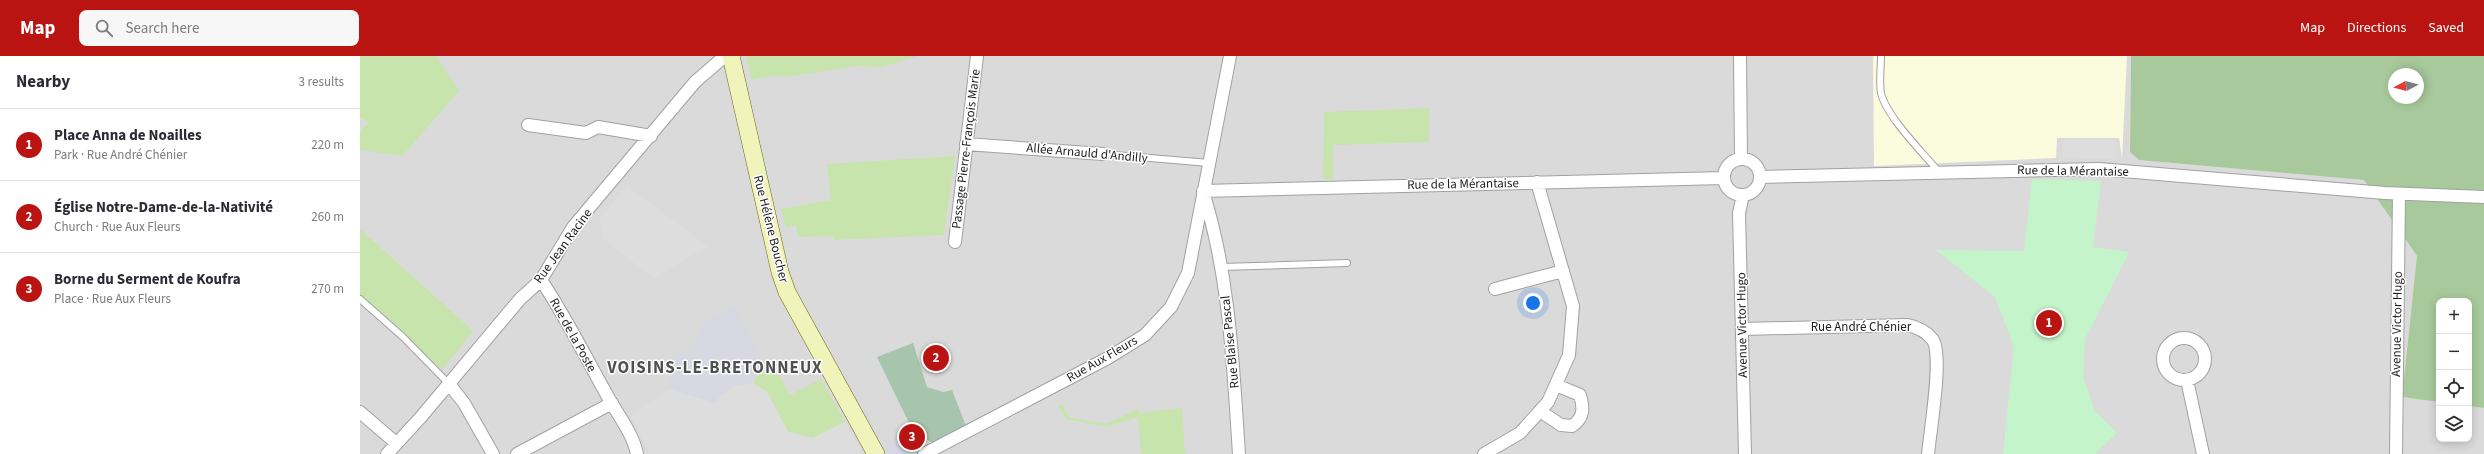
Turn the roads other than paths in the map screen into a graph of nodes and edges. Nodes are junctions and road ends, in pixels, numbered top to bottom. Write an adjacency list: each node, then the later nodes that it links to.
1 (725, 56): 8 (street, Rue Jean Racine)
2 (731, 56): 40 (street, Rue Hélène Boucher)
3 (977, 56): 9 (street, Passage Pierre-François Marie)
4 (1230, 56): 12 (street, Rue Aux Fleurs)
5 (1740, 56): 11 (street)
6 (1881, 56): 13 (lane)
7 (528, 125): 8 (street)
8 (651, 136): 25 (street, Rue Jean Racine)
9 (966, 144): 10 (street, Allée Arnauld d'Andilly); 21 (street, Passage Pierre-François Marie)
10 (1103, 154): 12 (lane, Allée Arnauld d'Andilly)
11 (1741, 159): 14 (street); 15 (street)
12 (1208, 163): 17 (street, Rue Aux Fleurs)
13 (1939, 172): 14 (street, Rue de la Mérantaise); 18 (street, Rue de la Mérantaise)
14 (1760, 177): 19 (street)
15 (1724, 178): 16 (street, Rue de la Mérantaise); 19 (street)
16 (1538, 182): 17 (street, Rue de la Mérantaise); 24 (street)
17 (1203, 191): 23 (street, Rue Blaise Pascal); 41 (street, Rue Aux Fleurs)
18 (2399, 194): 20 (street, Rue de la Mérantaise); 47 (street, Avenue Victor Hugo)
19 (1743, 196): 28 (street, Avenue Victor Hugo)
20 (2484, 197)
21 (955, 242)
22 (1347, 263): 23 (lane)
23 (1221, 267): 42 (street, Rue Blaise Pascal)
24 (1563, 271): 26 (street); 31 (street)
25 (541, 280): 30 (street, Rue Jean Racine); 32 (street, Rue de la Poste)
26 (1495, 289)
27 (360, 299): 30 (lane)
28 (1742, 329): 44 (street, Avenue Victor Hugo); 45 (street, Rue André Chénier)
29 (2187, 380): 46 (street)
30 (449, 384): 35 (street, Rue Jean Racine); 37 (street)
31 (1556, 385): 33 (street); 33 (street)
32 (612, 403): 38 (street); 39 (street, Rue de la Poste)
33 (1540, 411): 43 (street)
34 (360, 412): 35 (street)
35 (396, 443): 36 (street, Rue Jean Racine)
36 (387, 454)
37 (493, 454)
38 (517, 454)
39 (637, 454)
40 (876, 454)
41 (924, 454)
42 (1239, 454)
43 (1484, 454)
44 (1745, 454)
45 (1928, 454)
46 (2203, 454)
47 (2396, 454)

